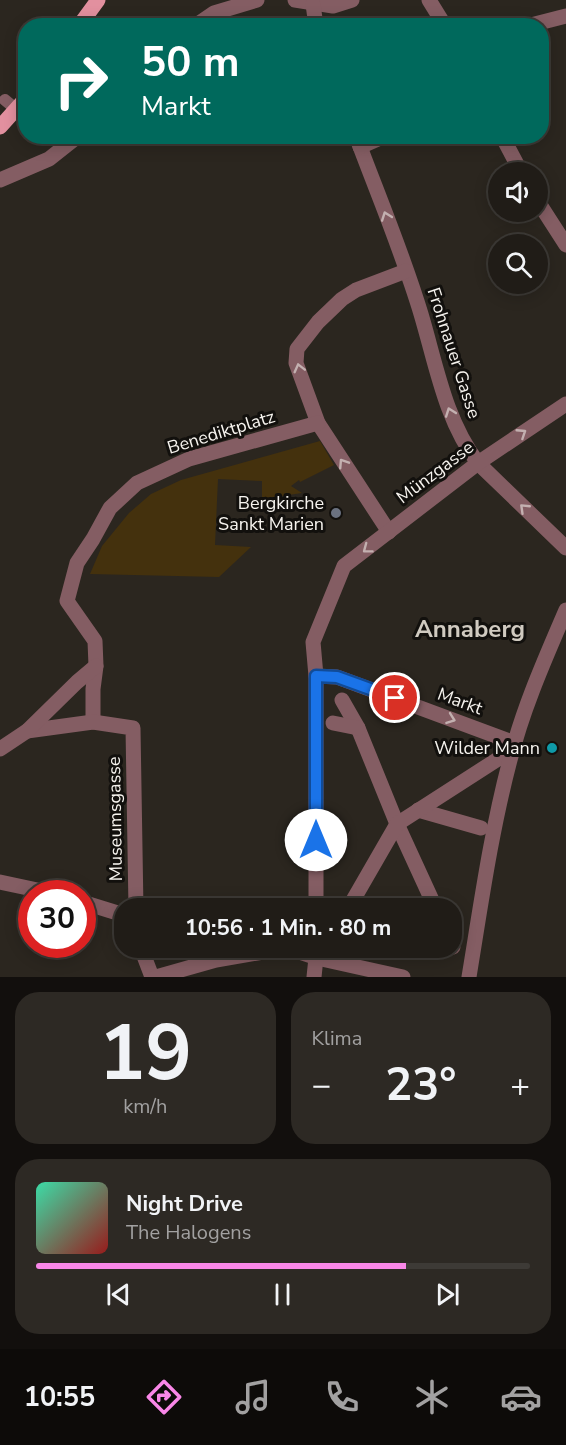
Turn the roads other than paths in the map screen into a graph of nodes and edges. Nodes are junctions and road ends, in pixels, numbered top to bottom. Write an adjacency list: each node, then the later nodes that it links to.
1 (98, 0): 8 (main road)
2 (257, 0): 9 (street)
3 (295, 0): 6 (street)
4 (352, 0): 6 (street)
5 (429, 0): 11 (street)
6 (313, 4): 10 (street)
7 (566, 16): 12 (street)
8 (85, 18)
9 (207, 18)
10 (315, 18)
11 (440, 18)
12 (549, 20)
13 (16, 103): 14 (main road)
14 (0, 127)
15 (68, 144): 19 (street)
16 (359, 144): 22 (street, Frohnauer Gasse, one-way to 16)
17 (506, 144): 18 (street)
18 (516, 162)
19 (0, 180)
20 (548, 215): 21 (street)
21 (564, 237)
22 (406, 271): 24 (street, Münzgasse, one-way to 22); 25 (street, Frohnauer Gasse, one-way to 22)
23 (566, 404): 25 (street, Münzgasse, one-way to 23)
24 (318, 423): 26 (street, Münzgasse, one-way to 24); 29 (street, Benediktplatz)
25 (478, 463): 26 (street, Münzgasse); 27 (street, Frohnauer Gasse, one-way to 25)
26 (389, 532): 30 (street, Münzgasse, one-way to 30)
27 (566, 549)
28 (566, 610): 36 (street)
29 (96, 666): 32 (street, Benediktplatz); 35 (street)
30 (316, 676): 36 (street, Markt, one-way to 36); 45 (street)
31 (342, 700): 34 (street)
32 (93, 722): 35 (street); 44 (street, Museumsgasse)
33 (333, 723): 34 (street)
34 (358, 728): 40 (street)
35 (27, 731): 37 (street)
36 (515, 743): 57 (street)
37 (0, 749)
38 (498, 759): 39 (street)
39 (418, 810): 40 (street); 41 (street)
40 (398, 824): 46 (street); 47 (street)
41 (481, 828)
42 (0, 882): 43 (street)
43 (18, 886)
44 (136, 898)
45 (316, 898)
46 (354, 898)
47 (431, 898)
48 (96, 906): 49 (street)
49 (114, 912)
50 (145, 958): 54 (street)
51 (228, 958): 54 (street)
52 (316, 958): 55 (street)
53 (335, 958): 56 (street)
54 (154, 977)
55 (314, 977)
56 (403, 977)
57 (469, 977)

